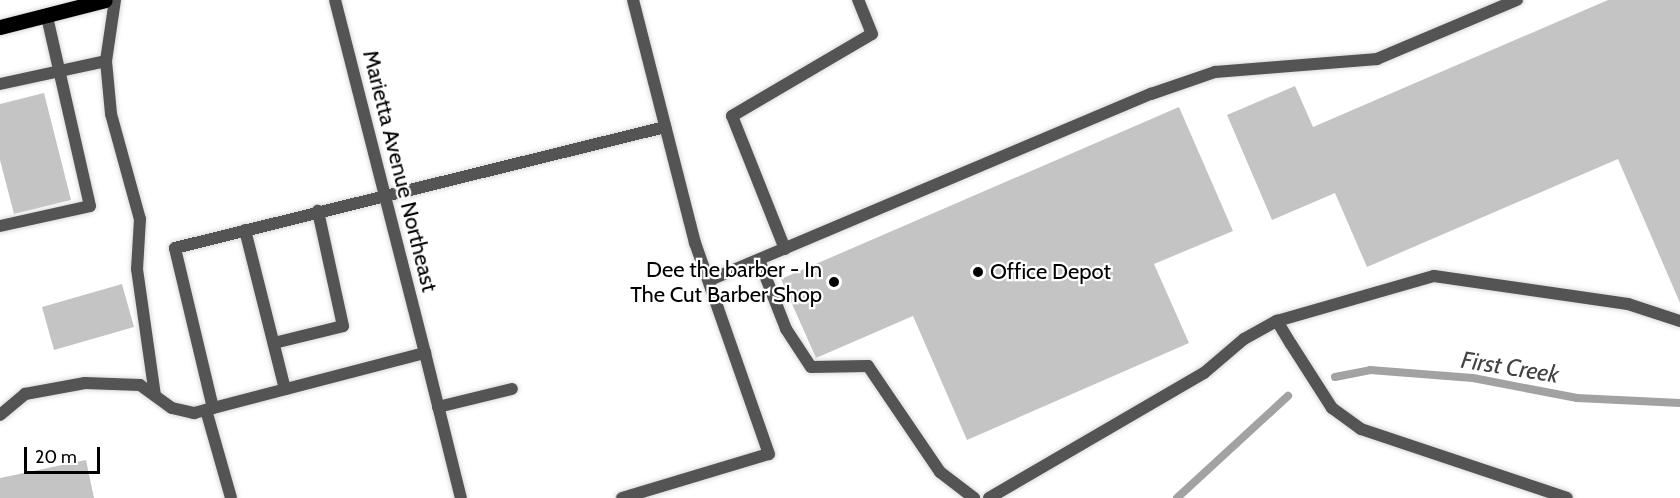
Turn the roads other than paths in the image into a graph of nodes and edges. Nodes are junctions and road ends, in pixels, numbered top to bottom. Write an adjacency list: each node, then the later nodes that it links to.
1 (105, 0): 7 (main road)
2 (114, 0): 9 (street)
3 (335, 0): 13 (street, Marietta Avenue Northeast)
4 (633, 0): 12 (street)
5 (858, 0): 17 (street)
6 (1517, 0): 17 (street)
7 (47, 16): 8 (main road); 10 (street)
8 (0, 27)
9 (106, 61): 10 (street); 26 (street)
10 (60, 70): 11 (street); 15 (street)
11 (0, 84)
12 (665, 127): 13 (street); 19 (street)
13 (384, 194): 14 (street); 23 (street, Marietta Avenue Northeast)
14 (318, 211): 16 (street); 22 (street)
15 (0, 226)
16 (245, 230): 22 (street); 28 (street)
17 (784, 249): 18 (street)
18 (759, 260): 19 (street); 33 (street)
19 (710, 280): 32 (street)
20 (1277, 321): 21 (street); 34 (street); 35 (street)
21 (1680, 321)
22 (274, 343): 24 (street)
23 (424, 353): 24 (street); 27 (street, Marietta Avenue Northeast)
24 (285, 389): 28 (street)
25 (512, 389): 27 (street)
26 (155, 395): 28 (street); 29 (street)
27 (438, 407): 31 (street, Marietta Avenue Northeast)
28 (210, 409): 30 (street)
29 (0, 415)
30 (231, 498)
31 (461, 498)
32 (622, 498)
33 (974, 498)
34 (989, 498)
35 (1567, 498)

